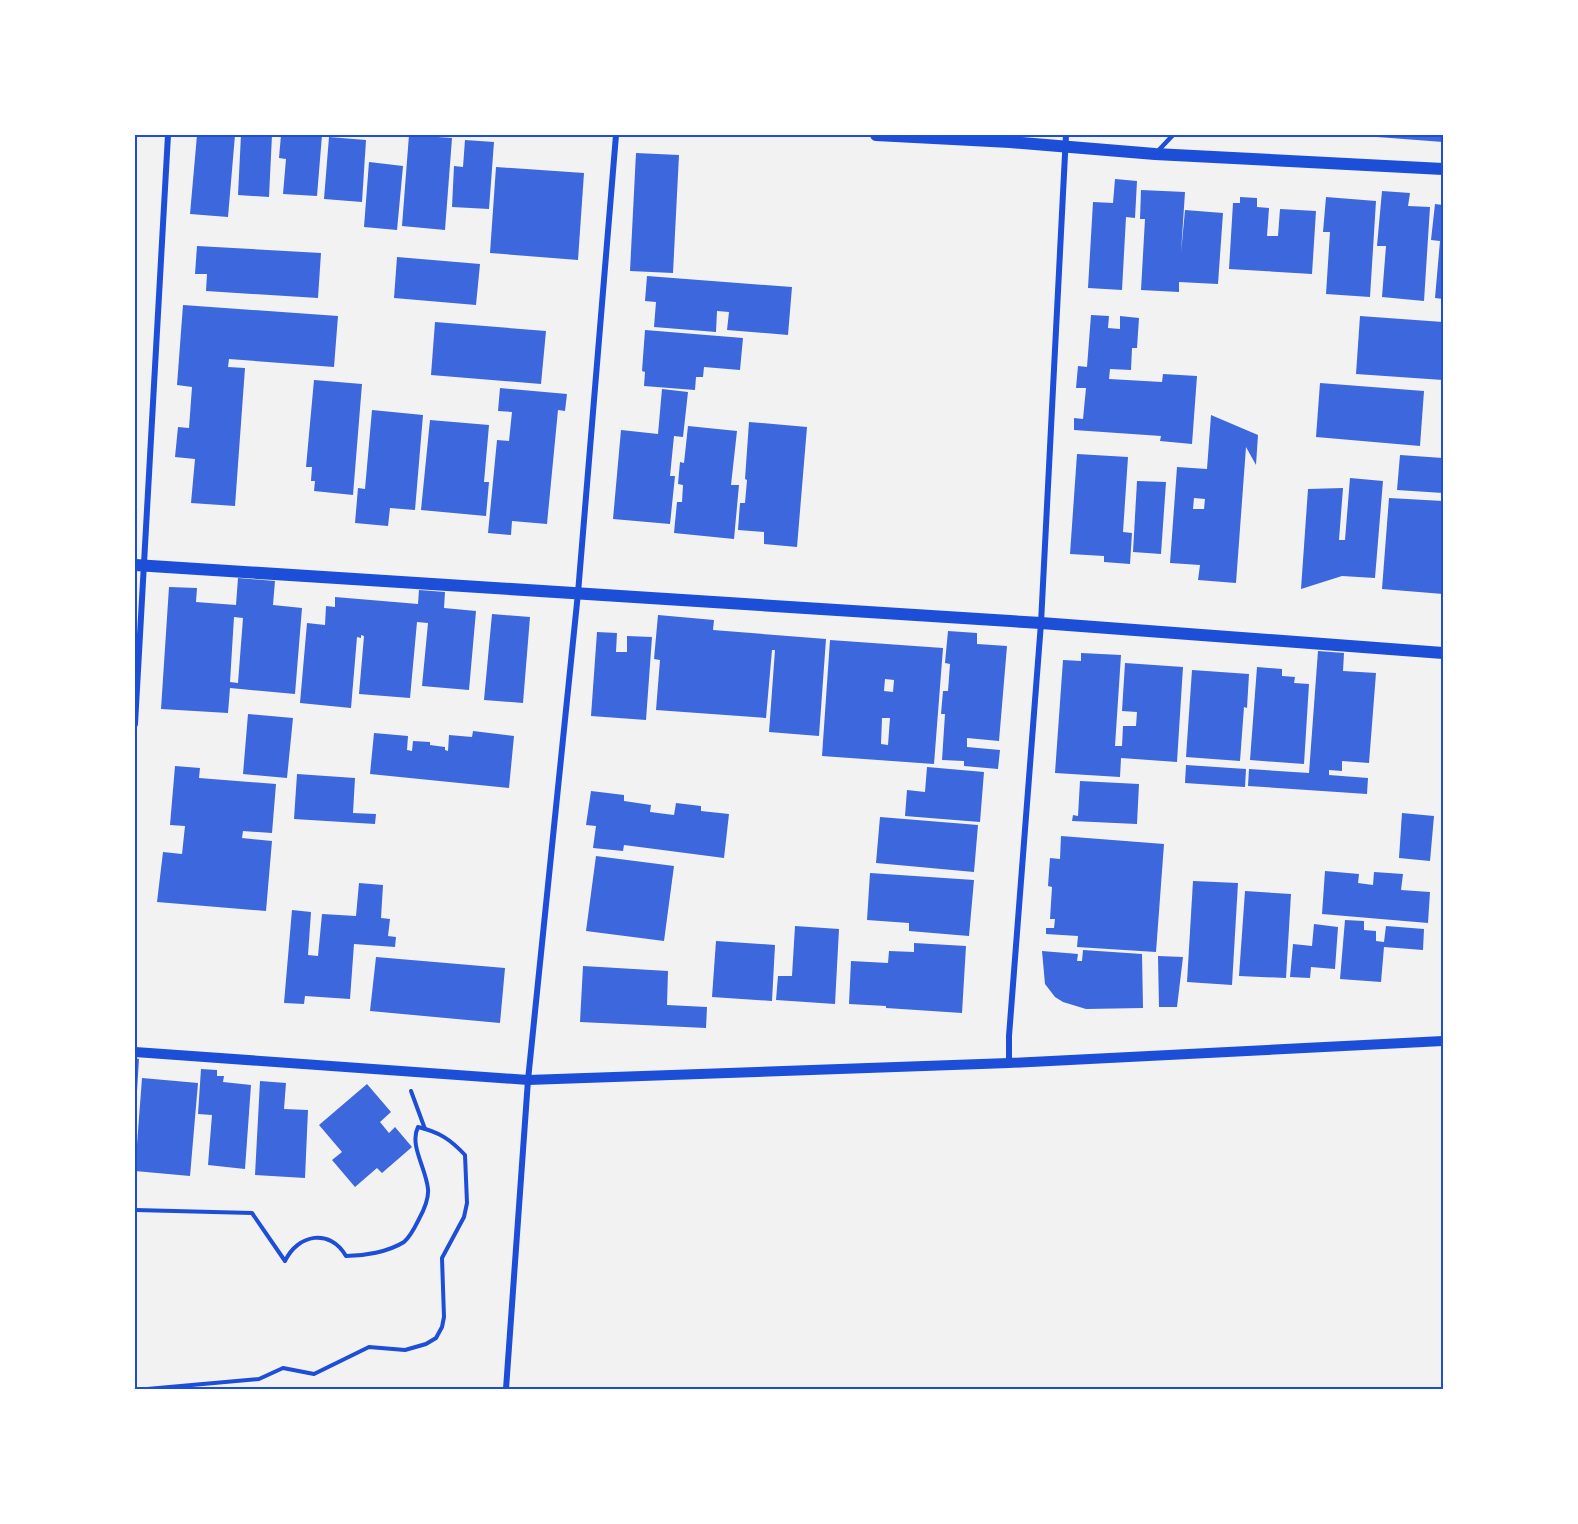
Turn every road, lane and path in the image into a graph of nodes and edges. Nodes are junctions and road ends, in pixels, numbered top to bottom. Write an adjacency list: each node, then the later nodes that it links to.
1 (168, 135): 8 (street)
2 (616, 135): 9 (street)
3 (876, 135): 5 (main road)
4 (1173, 135): 6 (lane)
5 (1066, 141): 6 (main road); 10 (street)
6 (1155, 154): 7 (main road)
7 (1443, 169)
8 (139, 565): 9 (main road); 12 (street)
9 (578, 592): 10 (main road); 17 (street)
10 (1041, 623): 11 (main road); 15 (street)
11 (1443, 653)
12 (135, 724)
13 (1443, 1041): 15 (street)
14 (135, 1052): 16 (street)
15 (1009, 1063): 17 (street)
16 (404, 1071): 17 (street); 18 (path)
17 (528, 1080): 21 (street)
18 (425, 1129): 19 (path); 20 (path)
19 (135, 1210)
20 (147, 1389)
21 (506, 1389)

